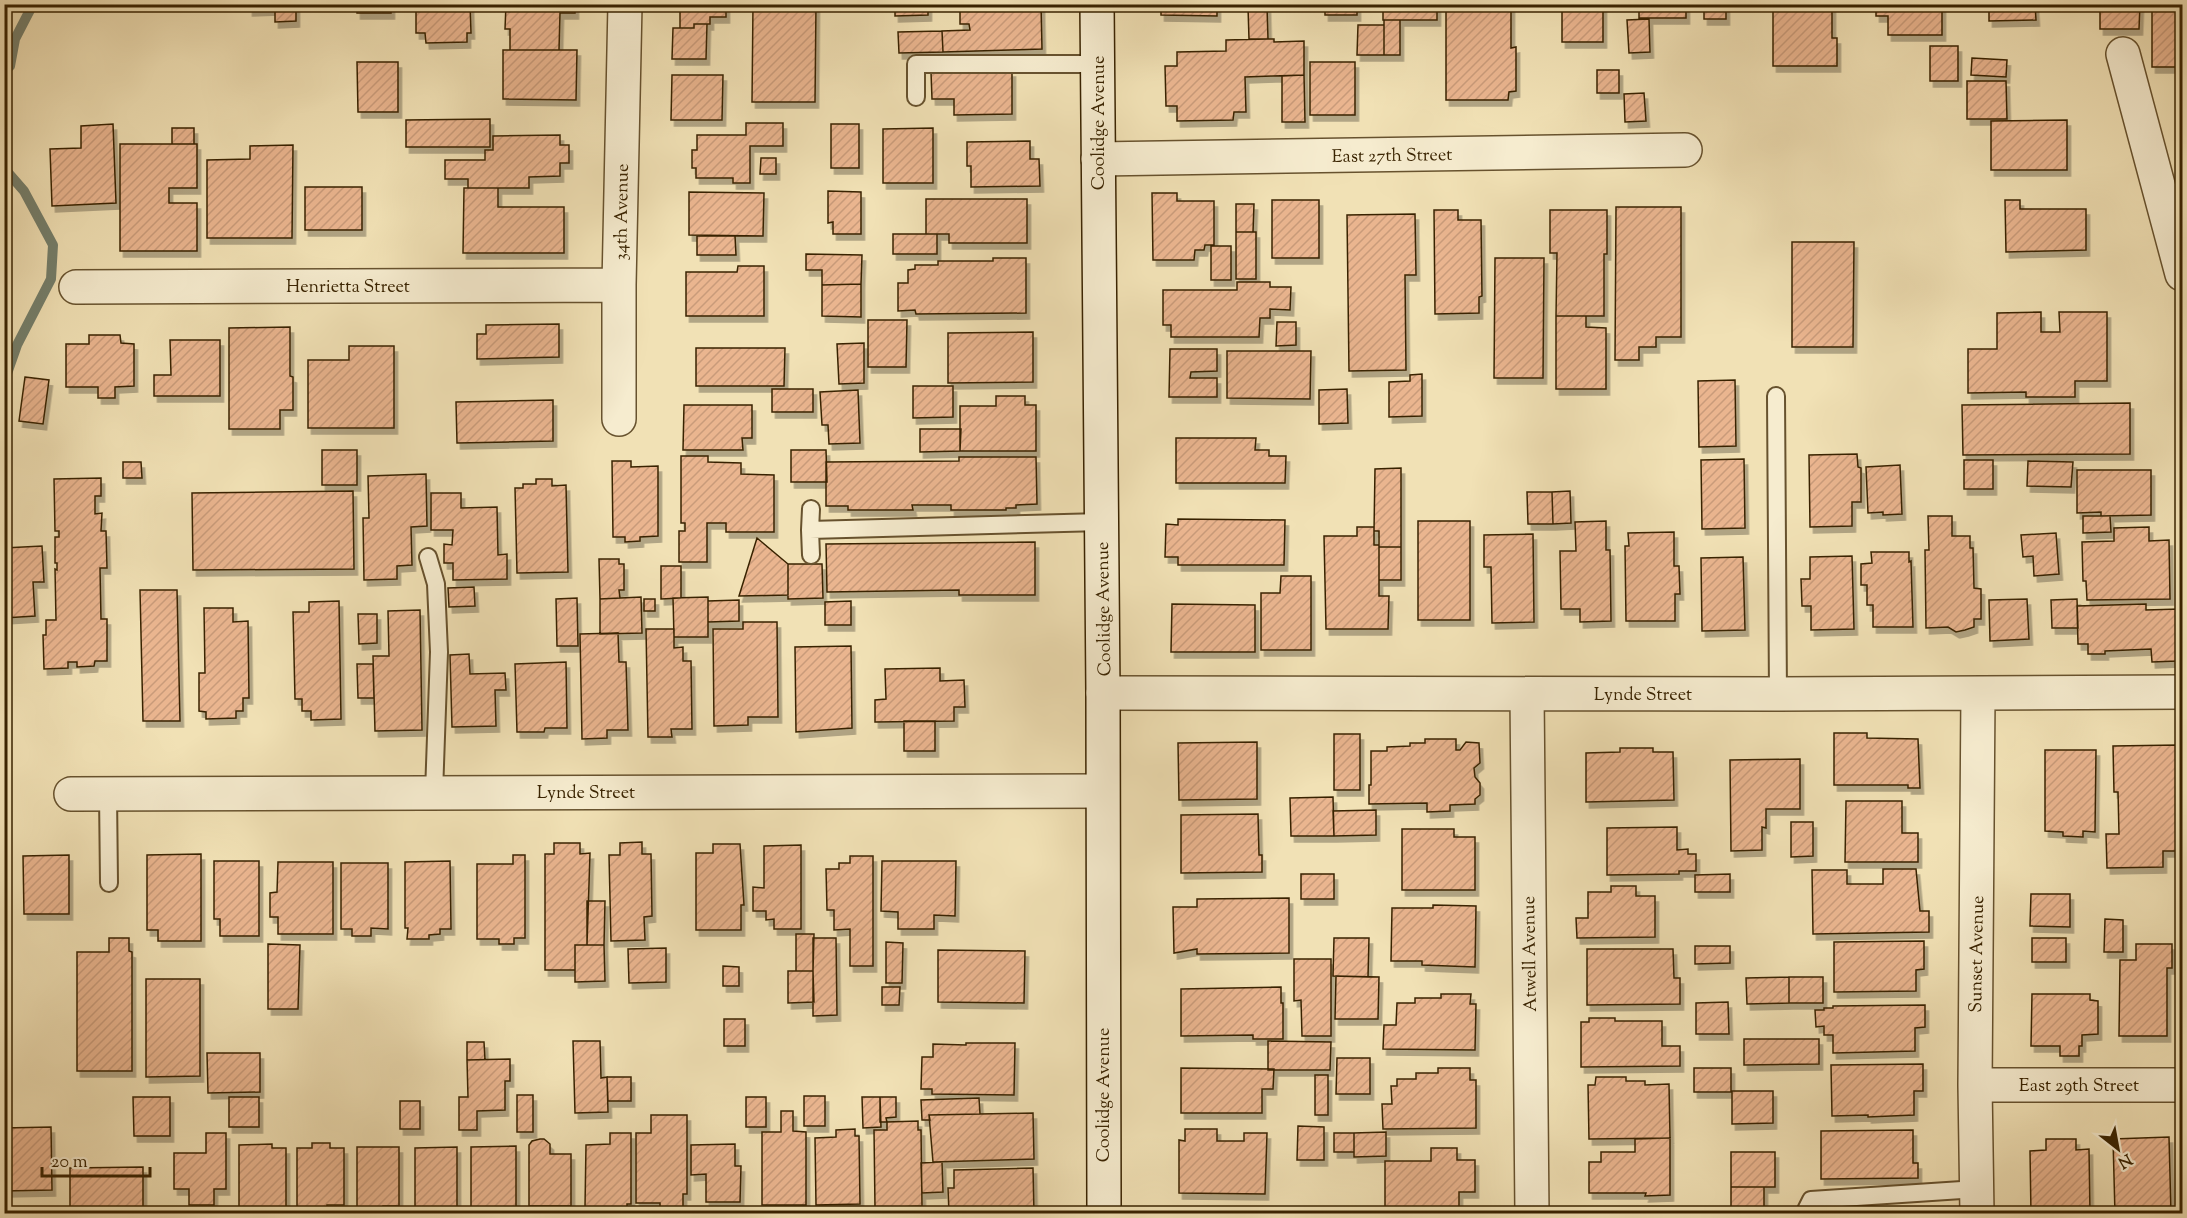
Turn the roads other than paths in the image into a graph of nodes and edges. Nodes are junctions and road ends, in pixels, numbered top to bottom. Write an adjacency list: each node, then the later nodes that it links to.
1 (625, 4): 9 (street, 34th Avenue)
2 (1097, 4): 4 (street, Coolidge Avenue)
3 (2123, 54): 8 (street)
4 (1097, 64): 5 (lane); 7 (street, Coolidge Avenue)
5 (916, 97)
6 (1685, 150): 7 (street, East 27th Street)
7 (1098, 159): 14 (street, Coolidge Avenue)
8 (2182, 274)
9 (619, 285): 10 (street, Henrietta Street); 12 (street, 34th Avenue)
10 (76, 287)
11 (1776, 396): 21 (lane)
12 (619, 419)
13 (811, 509): 15 (lane)
14 (1102, 522): 15 (lane); 19 (street, Coolidge Avenue)
15 (810, 530): 16 (lane)
16 (811, 555)
17 (428, 556): 24 (lane)
18 (2182, 692): 22 (street, Lynde Street)
19 (1104, 693): 20 (street, Lynde Street); 23 (street, Coolidge Avenue)
20 (1527, 694): 21 (street, Lynde Street); 32 (street, Atwell Avenue)
21 (1778, 694): 22 (street, Lynde Street)
22 (1978, 694): 28 (street, Sunset Avenue)
23 (1102, 791): 24 (street, Lynde Street); 31 (street, Coolidge Avenue)
24 (434, 793): 26 (street, Lynde Street)
25 (70, 794): 26 (street, Lynde Street)
26 (108, 794): 27 (lane)
27 (109, 883)
28 (1975, 1084): 29 (street, East 29th Street); 30 (street, Sunset Avenue)
29 (2182, 1086)
30 (1977, 1201): 33 (lane)
31 (1104, 1214)
32 (1532, 1214)
33 (1804, 1214)

